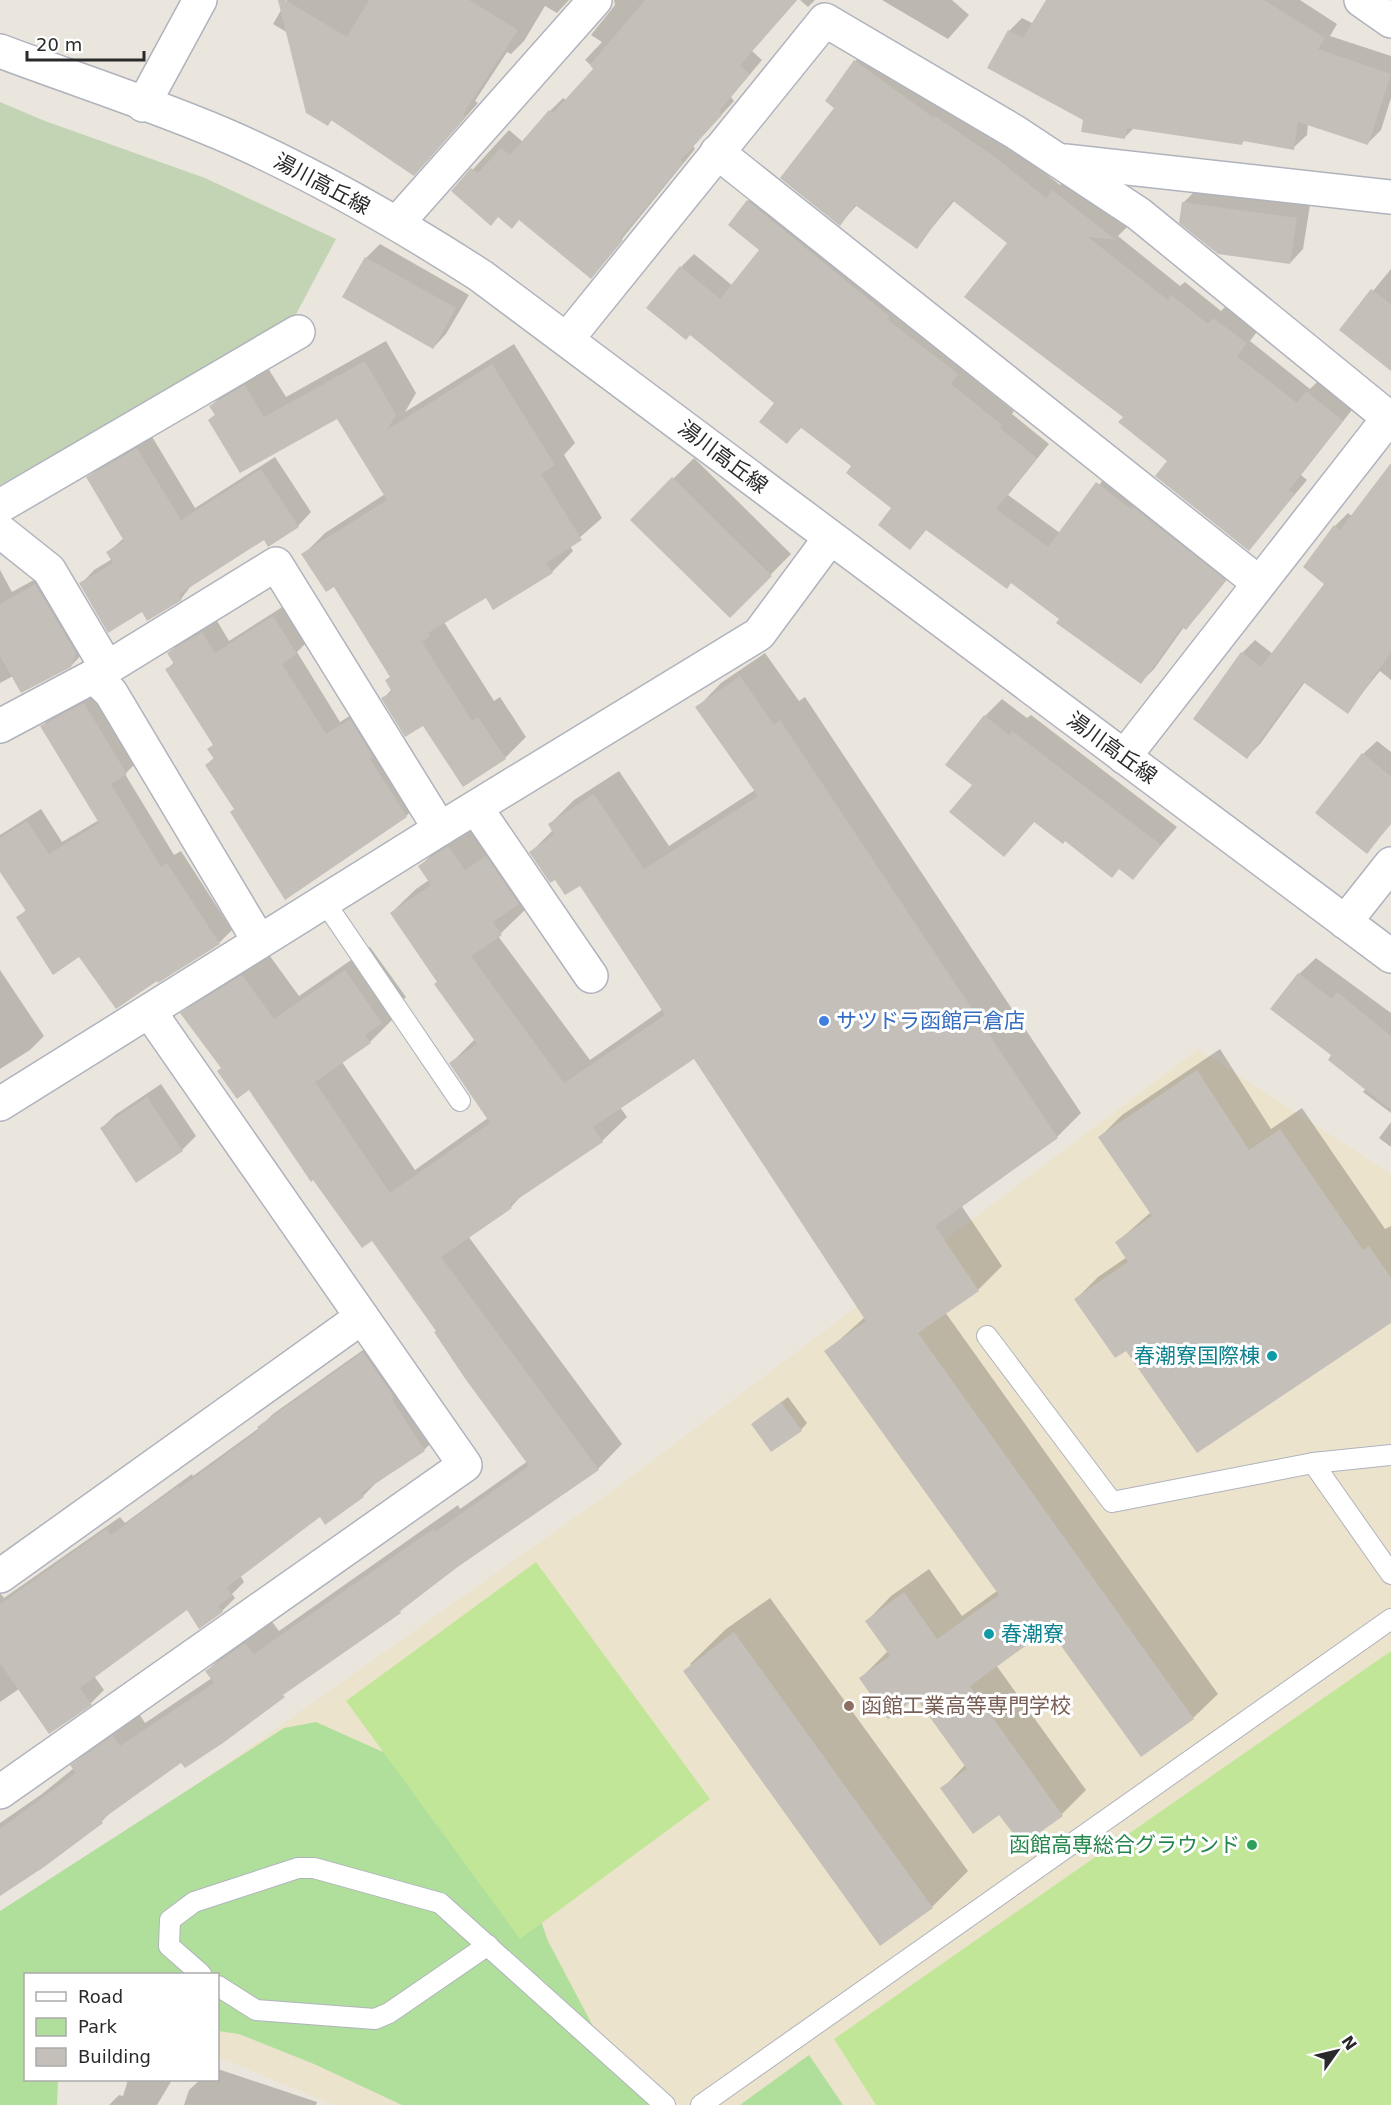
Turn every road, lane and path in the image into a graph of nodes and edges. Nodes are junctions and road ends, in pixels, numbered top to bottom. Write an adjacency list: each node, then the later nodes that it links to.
1 (200, 0): 6 (street)
2 (595, 0): 10 (street)
3 (1354, 0): 4 (street)
4 (1391, 21)
5 (0, 51): 6 (street, 湯川高丘線)
6 (143, 105): 10 (street, 湯川高丘線)
7 (717, 152): 8 (street); 12 (street); 17 (street)
8 (1060, 160): 9 (street); 13 (street)
9 (1391, 197)
10 (398, 222): 12 (street, 湯川高丘線)
11 (298, 332): 14 (street)
12 (567, 339): 16 (street, 湯川高丘線)
13 (1390, 416): 17 (street)
14 (0, 506)
15 (0, 531): 18 (street)
16 (830, 538): 20 (street, 湯川高丘線); 21 (street)
17 (1259, 583): 20 (street)
18 (101, 672): 19 (street); 22 (street); 26 (street)
19 (0, 726)
20 (1124, 757): 25 (street, 湯川高丘線)
21 (476, 808): 22 (street); 28 (street)
22 (440, 829): 24 (street)
23 (1391, 864): 25 (street)
24 (324, 901): 26 (street); 30 (lane)
25 (1345, 921): 27 (street, 湯川高丘線)
26 (259, 941): 29 (street)
27 (1391, 956)
28 (591, 976)
29 (149, 1011): 31 (street); 32 (street)
30 (460, 1101)
31 (0, 1104)
32 (362, 1317): 37 (street); 39 (street)
33 (987, 1336): 35 (lane)
34 (1391, 1455): 35 (lane)
35 (1313, 1463): 36 (lane)
36 (1391, 1574)
37 (0, 1576)
38 (1391, 1619): 44 (lane)
39 (0, 1792)
40 (488, 1945): 41 (lane); 42 (lane); 43 (lane)
41 (200, 1973)
42 (219, 1987)
43 (665, 2105)
44 (702, 2105)

